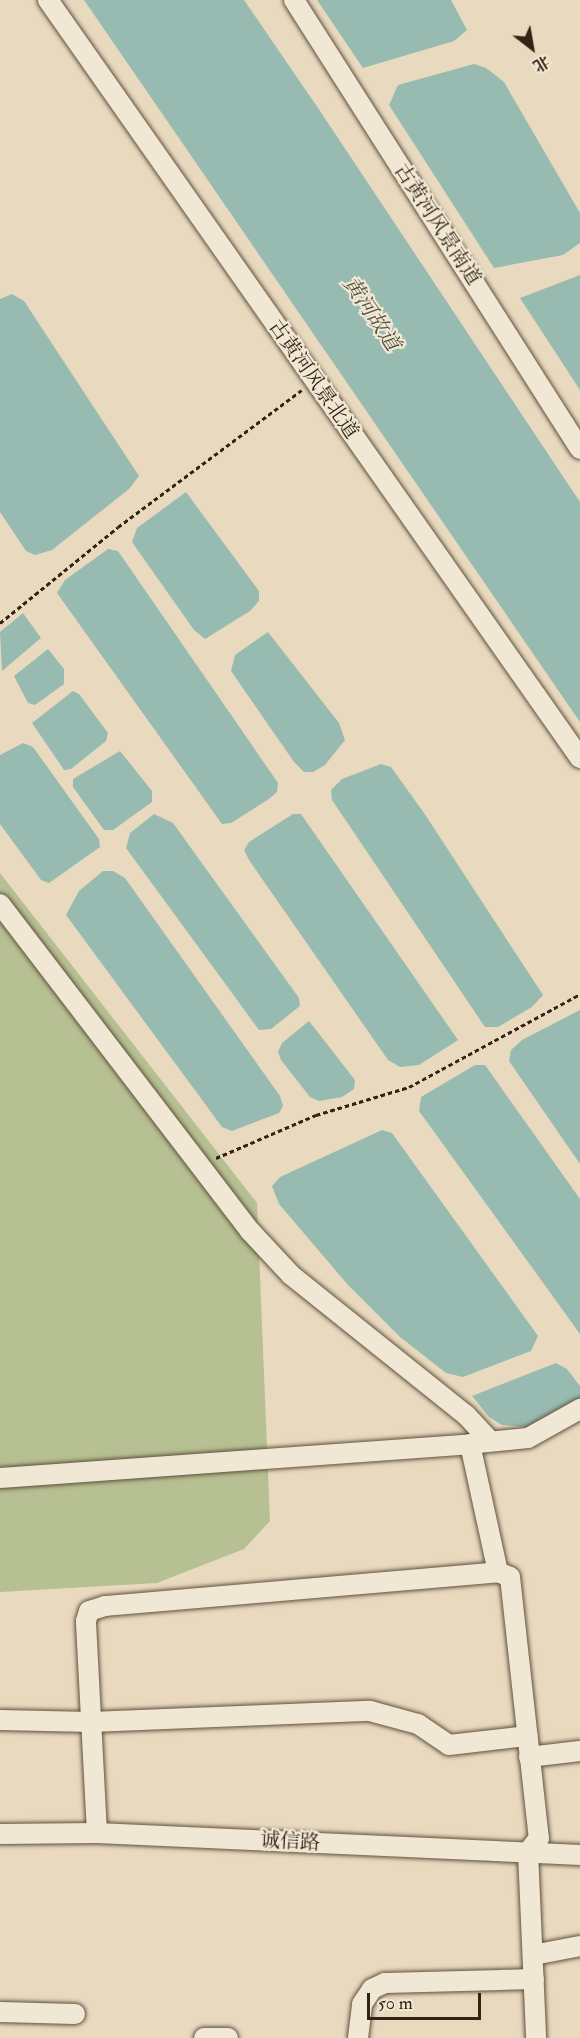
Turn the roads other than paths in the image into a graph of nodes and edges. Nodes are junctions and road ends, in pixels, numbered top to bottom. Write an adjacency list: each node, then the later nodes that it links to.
1 (48, 0): 4 (street, 古黄河风景北道)
2 (294, 0): 3 (street, 古黄河风景南道)
3 (580, 449)
4 (580, 758)
5 (0, 904): 7 (street)
6 (580, 1409): 7 (street)
7 (490, 1441): 8 (street)
8 (470, 1444): 9 (street); 10 (street)
9 (0, 1478)
10 (498, 1572): 12 (street); 13 (street)
11 (0, 1720): 12 (street)
12 (91, 1722): 13 (street); 16 (street)
13 (527, 1736): 15 (street)
14 (580, 1751): 15 (street)
15 (529, 1757): 18 (street)
16 (97, 1833): 17 (street, 诚信路); 18 (street, 诚信路)
17 (0, 1834)
18 (528, 1852): 19 (street, 诚信路); 21 (street)
19 (580, 1855)
20 (580, 1946): 21 (street)
21 (533, 1955): 22 (street)
22 (534, 1979): 27 (street); 28 (street)
23 (0, 2012): 24 (street)
24 (75, 2014)
25 (204, 2038): 26 (street)
26 (228, 2038)
27 (358, 2038)
28 (536, 2038)

